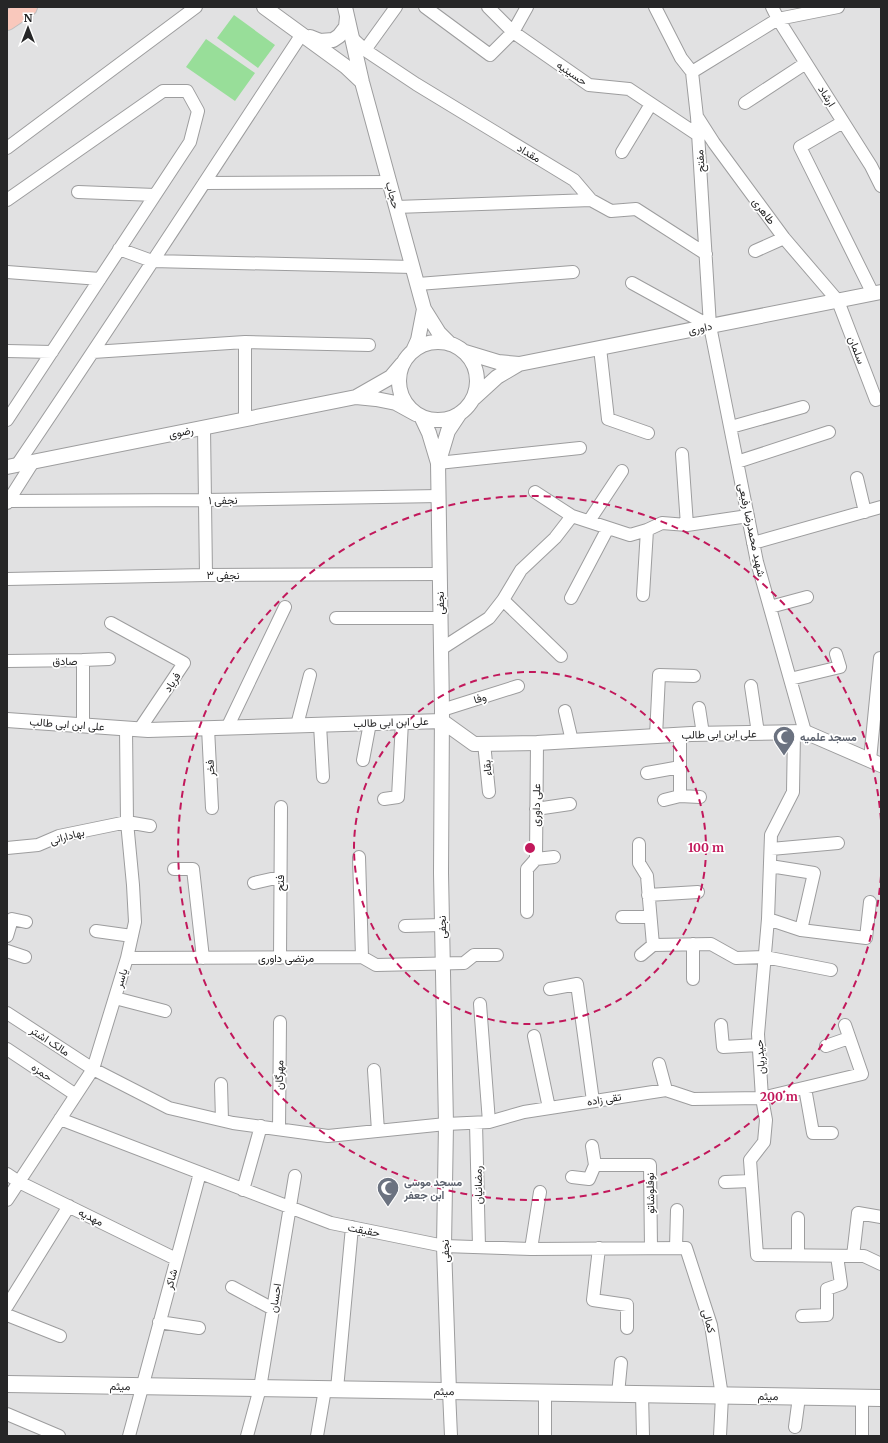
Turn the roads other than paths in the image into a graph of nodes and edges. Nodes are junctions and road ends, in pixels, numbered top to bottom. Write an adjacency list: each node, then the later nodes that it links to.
1 (28, 7): 13 (main road)
2 (196, 7): 26 (street)
3 (264, 7): 15 (street)
4 (396, 7): 17 (street)
5 (425, 7): 14 (street)
6 (488, 7): 14 (street, حسینیه)
7 (527, 7): 14 (street)
8 (655, 7): 19 (street)
9 (772, 7): 12 (street, ارشاد)
10 (838, 7): 12 (street)
11 (346, 12): 15 (street); 16 (street, حجاب)
12 (778, 19): 18 (street, ارشاد); 19 (street)
13 (7, 21)
14 (513, 32): 22 (street, حسینیه)
15 (302, 34): 20 (street); 29 (street)
16 (352, 38): 17 (street, مقداد); 20 (street, حجاب)
17 (365, 50): 34 (street, مقداد)
18 (806, 63): 21 (street); 24 (street, ارشاد)
19 (692, 72): 23 (street, مفتح)
20 (362, 82): 28 (street, حجاب)
21 (745, 103)
22 (651, 104): 25 (street, حسینیه); 27 (street)
23 (697, 117): 25 (street, مفتح); 36 (street, طاهری)
24 (843, 122): 30 (street, ارشاد); 47 (street)
25 (698, 135): 39 (street, مفتح)
26 (7, 148)
27 (622, 152)
28 (390, 182): 29 (street); 35 (street, حجاب)
29 (204, 183): 40 (street)
30 (881, 186)
31 (78, 192): 32 (street)
32 (155, 195): 33 (street); 37 (street)
33 (7, 200)
34 (591, 200): 35 (street); 39 (street, مقداد)
35 (396, 207): 41 (street, حجاب)
36 (784, 238): 38 (street); 48 (street, طاهری)
37 (119, 249): 40 (street); 44 (street)
38 (755, 251)
39 (706, 254): 50 (street, مفتح)
40 (152, 261): 41 (street); 58 (street)
41 (413, 267): 46 (street, حجاب)
42 (7, 272): 44 (street)
43 (573, 272): 46 (street)
44 (100, 279): 57 (street)
45 (632, 283): 50 (street)
46 (418, 284): 49 (street, حجاب)
47 (877, 293): 48 (street, داوری)
48 (838, 301): 50 (street, داوری); 64 (street, سلمان)
49 (424, 309): 52 (street); 56 (street)
50 (710, 326): 54 (street, داوری); 70 (street, شهید محمدرضا رفیعی)
51 (245, 342): 53 (street); 58 (street); 69 (street)
52 (450, 344): 56 (street); 59 (street)
53 (369, 345)
54 (600, 348): 61 (street, داوری); 73 (street)
55 (7, 351): 57 (street)
56 (413, 351): 60 (street)
57 (52, 352): 68 (street)
58 (93, 352): 79 (street)
59 (465, 352): 61 (street); 63 (street)
60 (404, 363): 62 (street); 67 (street)
61 (519, 364): 63 (street)
62 (356, 397): 67 (street); 69 (street, رضوی)
63 (472, 400): 66 (street)
64 (876, 400)
65 (803, 407): 70 (street)
66 (460, 413): 67 (street); 78 (street)
67 (418, 415): 78 (street)
68 (8, 417)
69 (245, 420): 71 (street, رضوی)
70 (730, 427): 77 (street, شهید محمدرضا رفیعی)
71 (204, 428): 76 (street, رضوی); 84 (street)
72 (829, 432): 77 (street)
73 (648, 433)
74 (580, 448): 78 (street)
75 (682, 454): 91 (street)
76 (33, 462): 79 (street, رضوی); 85 (street)
77 (737, 462): 89 (street, شهید محمدرضا رفیعی)
78 (438, 463): 83 (street, نجفی)
79 (12, 466)
80 (622, 472): 90 (street)
81 (857, 478): 87 (street)
82 (535, 492): 88 (street)
83 (439, 496): 84 (street, نجفی ۱); 95 (street, نجفی)
84 (205, 500): 85 (street, نجفی ۱); 96 (street)
85 (8, 502)
86 (881, 507): 87 (street)
87 (865, 512): 94 (street)
88 (572, 516): 90 (street); 101 (street)
89 (748, 516): 91 (street); 94 (street, شهید محمدرضا رفیعی)
90 (589, 521): 92 (street)
91 (687, 525): 93 (street)
92 (608, 528): 93 (street); 100 (street)
93 (647, 530): 98 (street)
94 (753, 543): 103 (street, شهید محمدرضا رفیعی)
95 (440, 574): 96 (street, نجفی ۳); 105 (street, نجفی)
96 (206, 575): 97 (street, نجفی ۳)
97 (7, 579)
98 (643, 595)
99 (807, 597): 103 (street)
100 (571, 598)
101 (503, 600): 107 (street); 109 (street)
102 (285, 607): 129 (street)
103 (770, 607): 116 (street, شهید محمدرضا رفیعی)
104 (336, 618): 105 (street)
105 (440, 618): 107 (street, نجفی)
106 (111, 623): 130 (street, فریاد)
107 (441, 649): 121 (street, نجفی)
108 (836, 654): 116 (street)
109 (560, 656)
110 (109, 658): 112 (street)
111 (881, 658): 137 (street)
112 (83, 660): 113 (street, صادق); 126 (street, صادق)
113 (7, 661)
114 (310, 676): 127 (street)
115 (694, 676): 135 (street)
116 (790, 679): 131 (street, شهید محمدرضا رفیعی)
117 (518, 686): 121 (street, وفا)
118 (751, 686): 132 (street)
119 (699, 708): 133 (street)
120 (566, 711): 136 (street)
121 (442, 715): 123 (street, علی ابن ابی طالب); 138 (street, علی ابن ابی طالب); 176 (street, نجفی)
122 (7, 720): 126 (street, علی ابن ابی طالب)
123 (402, 722): 124 (street, علی ابن ابی طالب); 148 (street)
124 (370, 723): 125 (street, علی ابن ابی طالب); 140 (street)
125 (320, 725): 127 (street, علی ابن ابی طالب); 144 (street)
126 (83, 726): 130 (street, علی ابن ابی طالب)
127 (296, 726): 129 (street, علی ابن ابی طالب)
128 (208, 728): 129 (street, علی ابن ابی طالب); 130 (street, علی ابن ابی طالب); 151 (street, فخر)
129 (227, 728)
130 (132, 729): 154 (street, یاسر)
131 (800, 732): 132 (street, علی ابن ابی طالب); 141 (street, علی ابن ابی طالب); 159 (street, حیدریان)
132 (758, 733): 133 (street, علی ابن ابی طالب)
133 (703, 734): 134 (street, علی ابن ابی طالب)
134 (680, 735): 135 (street, علی ابن ابی طالب); 142 (street)
135 (656, 736): 136 (street, علی ابن ابی طالب)
136 (572, 741): 139 (street, علی ابن ابی طالب)
137 (876, 741): 141 (street)
138 (484, 743): 139 (street, علی ابن ابی طالب); 145 (street, بقاء)
139 (537, 743): 153 (street, علی داوری)
140 (363, 760)
141 (875, 762)
142 (680, 767): 143 (street); 146 (street)
143 (647, 773)
144 (323, 777)
145 (489, 792)
146 (680, 796): 147 (street); 149 (street)
147 (700, 796)
148 (384, 800)
149 (664, 800)
150 (570, 804): 153 (street)
151 (212, 808)
152 (281, 808): 165 (street, فتح)
153 (536, 809): 162 (street, علی داوری)
154 (127, 822): 155 (street); 158 (street, بهادارانی); 181 (street, یاسر)
155 (150, 826)
156 (838, 843): 159 (street)
157 (639, 844): 168 (street)
158 (7, 848)
159 (771, 849): 163 (street, حیدریان)
160 (359, 858): 188 (street)
161 (554, 858): 162 (street)
162 (536, 859): 170 (street)
163 (770, 866): 174 (street, حیدریان); 178 (street)
164 (174, 869): 191 (street)
165 (280, 877): 166 (street); 192 (street, فتح)
166 (254, 883)
167 (698, 892): 168 (street)
168 (648, 895): 172 (street)
169 (870, 902): 178 (street)
170 (527, 912)
171 (622, 917): 172 (street)
172 (650, 917): 183 (street)
173 (10, 918): 175 (street); 180 (street)
174 (768, 919): 178 (street); 189 (street, حیدریان)
175 (26, 922)
176 (442, 925): 177 (street); 193 (street, نجفی)
177 (405, 926)
178 (801, 930)
179 (96, 931): 181 (street)
180 (7, 936)
181 (132, 936): 190 (street, یاسر)
182 (693, 944): 183 (street); 189 (street); 195 (street)
183 (652, 945): 186 (street)
184 (7, 951): 187 (street)
185 (497, 955): 193 (street, مرتضی داوری)
186 (641, 955)
187 (25, 957)
188 (362, 957): 192 (street, مرتضی داوری); 193 (street, مرتضی داوری)
189 (765, 957): 194 (street); 206 (street, حیدریان)
190 (127, 958): 191 (street, مرتضی داوری); 197 (street, یاسر)
191 (203, 958): 192 (street, مرتضی داوری)
192 (280, 958)
193 (443, 963): 223 (street, نجفی)
194 (831, 970)
195 (693, 978)
196 (550, 989): 217 (street)
197 (115, 998): 199 (street); 210 (street, یاسر)
198 (480, 1004): 221 (street)
199 (165, 1011)
200 (7, 1013): 210 (street, مالک اشتر)
201 (280, 1022): 225 (street, مهرگان)
202 (721, 1025): 206 (street)
203 (845, 1025): 205 (street)
204 (534, 1036): 218 (street)
205 (849, 1038): 207 (street); 213 (street, تقی زاده)
206 (759, 1046): 216 (street, حیدریان)
207 (826, 1046)
208 (7, 1049): 215 (street, حمزه)
209 (659, 1064): 214 (street)
210 (93, 1069): 215 (street, یاسر); 220 (street, مالک اشتر)
211 (374, 1070): 226 (street)
212 (220, 1084): 220 (street)
213 (805, 1088): 216 (street, تقی زاده); 227 (street)
214 (666, 1090): 216 (street, تقی زاده); 217 (street, تقی زاده)
215 (76, 1095): 219 (street, یاسر)
216 (762, 1098): 234 (street, حیدریان)
217 (593, 1101): 218 (street, تقی زاده)
218 (549, 1108): 221 (street, تقی زاده)
219 (60, 1119): 230 (street, حقیقت); 235 (street, یاسر)
220 (222, 1120): 224 (street, مالک اشتر)
221 (489, 1122): 222 (street, تقی زاده)
222 (476, 1123): 223 (street, تقی زاده); 247 (street, رمضانیان)
223 (446, 1124): 226 (street, تقی زاده); 246 (street, نجفی)
224 (261, 1126): 225 (street, تقی زاده); 237 (street)
225 (279, 1129): 226 (street, تقی زاده)
226 (378, 1131)
227 (832, 1132)
228 (592, 1146): 229 (street)
229 (595, 1165): 233 (street); 249 (street, نوفلوشاتو)
230 (200, 1173): 237 (street, حقیقت); 255 (street, شاکر)
231 (7, 1174): 235 (street, مهدیه)
232 (295, 1176): 241 (street, احسان)
233 (572, 1177)
234 (751, 1181): 236 (street); 252 (street, حیدریان)
235 (19, 1182): 239 (street, یاسر); 240 (street, مهدیه)
236 (725, 1182)
237 (243, 1190): 241 (street, حقیقت)
238 (540, 1192): 251 (street)
239 (7, 1200)
240 (69, 1206): 255 (street, مهدیه); 258 (street)
241 (290, 1207): 245 (street, حقیقت); 259 (street, احسان)
242 (677, 1210): 250 (street, کمالی)
243 (881, 1217): 254 (street)
244 (798, 1218): 252 (street)
245 (352, 1227): 246 (street, حقیقت); 270 (street)
246 (444, 1246): 247 (street, حقیقت); 271 (street, نجفی)
247 (479, 1247): 251 (street, حقیقت)
248 (599, 1248): 249 (street, حقیقت); 251 (street, حقیقت); 264 (street)
249 (651, 1248): 250 (street, حقیقت)
250 (681, 1248): 275 (street, کمالی)
251 (531, 1249)
252 (798, 1255): 253 (street, حیدریان)
253 (837, 1256): 254 (street, حیدریان); 261 (street)
254 (853, 1256): 256 (street, حیدریان)
255 (176, 1259): 262 (street, شاکر)
256 (881, 1264)
257 (232, 1287): 259 (street)
258 (7, 1306)
259 (273, 1309): 269 (street, احسان)
260 (7, 1315): 265 (street)
261 (802, 1316)
262 (159, 1322): 263 (street); 268 (street, شاکر)
263 (199, 1328)
264 (627, 1328)
265 (60, 1336)
266 (621, 1362): 273 (street)
267 (7, 1384): 268 (main road, میثم)
268 (141, 1386): 269 (main road, میثم); 282 (street, شاکر)
269 (260, 1388): 270 (main road, میثم); 283 (street, احسان)
270 (331, 1389): 271 (main road, میثم); 284 (street)
271 (449, 1391): 272 (main road, میثم); 285 (street)
272 (545, 1393): 273 (main road, میثم); 286 (street)
273 (618, 1394): 274 (main road, میثم)
274 (642, 1394): 275 (main road, میثم); 287 (street)
275 (722, 1396): 276 (main road, میثم); 288 (street, کمالی)
276 (799, 1397): 277 (main road, میثم); 280 (street)
277 (862, 1398): 278 (main road, میثم); 289 (street)
278 (881, 1398)
279 (7, 1414): 281 (street)
280 (795, 1427)
281 (59, 1436)
282 (129, 1436)
283 (247, 1436)
284 (317, 1436)
285 (451, 1436)
286 (545, 1436)
287 (643, 1436)
288 (720, 1436)
289 (862, 1436)

